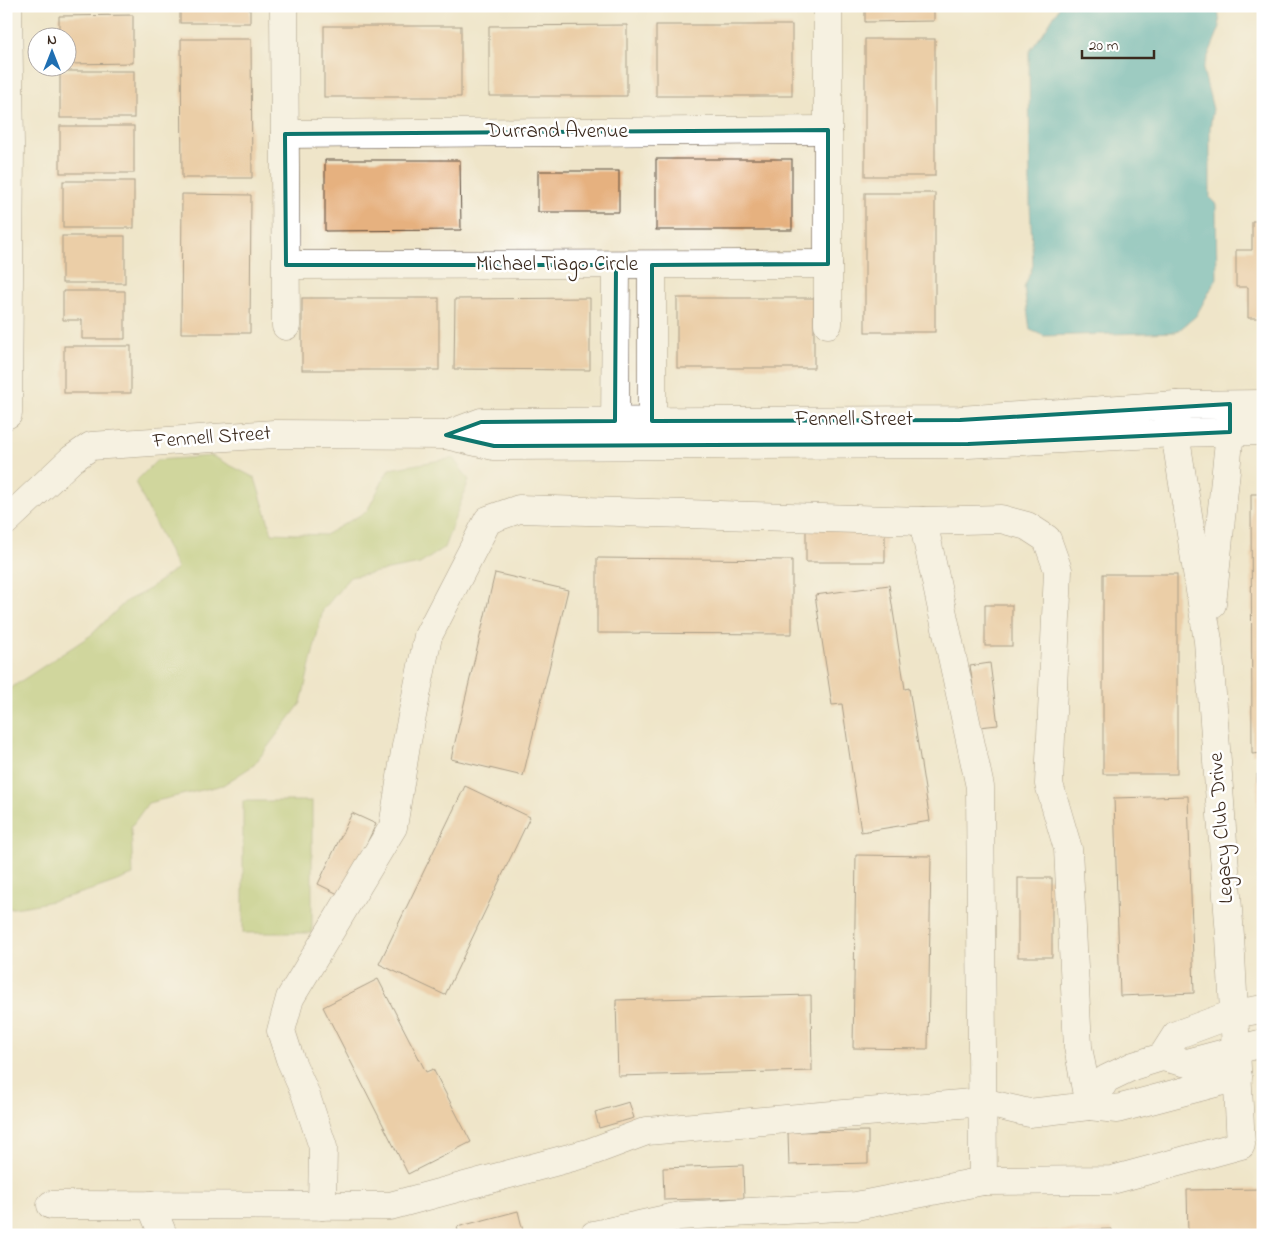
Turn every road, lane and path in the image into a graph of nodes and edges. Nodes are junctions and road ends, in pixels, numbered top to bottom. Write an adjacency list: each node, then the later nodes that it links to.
1 (8, 6): 6 (street)
2 (284, 6): 5 (street)
3 (828, 6): 4 (street)
4 (828, 130): 5 (street, Durrand Avenue); 9 (street)
5 (285, 134): 10 (street)
6 (8, 146): 18 (street)
7 (616, 264): 8 (street, Michael Tiago Circle); 10 (street, Michael Tiago Circle); 14 (street)
8 (652, 264): 9 (street, Michael Tiago Circle); 13 (street)
9 (828, 264): 11 (street)
10 (286, 265): 12 (street)
11 (828, 324)
12 (286, 326)
13 (652, 331): 14 (street); 22 (street)
14 (616, 332): 21 (street)
15 (1230, 404): 16 (street, Fennell Street); 17 (street, Fennell Street); 20 (street, Legacy Club Drive)
16 (1263, 404)
17 (1176, 405): 22 (street, Fennell Street); 23 (street, Legacy Club Drive)
18 (7, 415)
19 (1263, 431): 20 (street, Fennell Street)
20 (1230, 432): 23 (street, Fennell Street); 26 (street, Legacy Club Drive)
21 (615, 433): 22 (street, Fennell Street); 24 (street, Fennell Street)
22 (652, 433): 23 (street, Fennell Street)
23 (1175, 433): 26 (street, Legacy Club Drive)
24 (6, 521)
25 (923, 521): 33 (street); 34 (street); 38 (street)
26 (1208, 641): 28 (street, Legacy Club Drive)
27 (1263, 1009): 28 (street)
28 (1233, 1014): 30 (street); 31 (street, Legacy Club Drive)
29 (1263, 1043): 31 (street)
30 (1162, 1057): 31 (street); 32 (street); 34 (street)
31 (1237, 1064): 32 (street); 35 (street, Legacy Club Drive)
32 (1174, 1094): 34 (street)
33 (983, 1102): 34 (street); 35 (street); 38 (street)
34 (1090, 1106)
35 (983, 1181): 40 (street)
36 (51, 1205): 37 (street)
37 (151, 1205): 38 (street); 39 (street)
38 (322, 1206)
39 (163, 1235)
40 (594, 1235)

